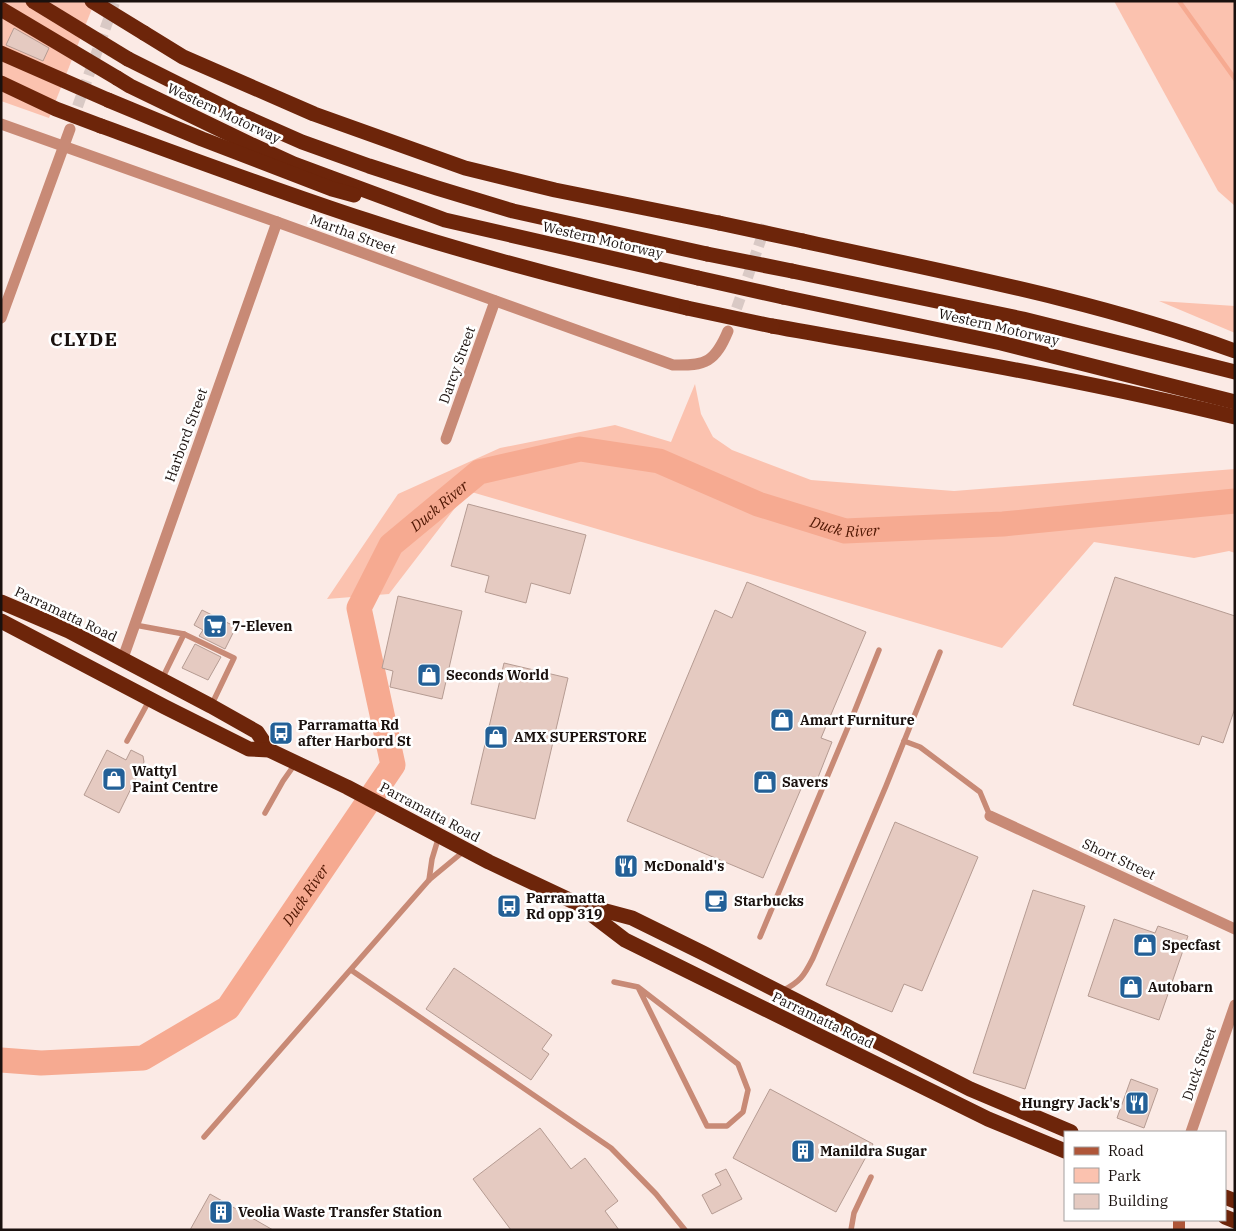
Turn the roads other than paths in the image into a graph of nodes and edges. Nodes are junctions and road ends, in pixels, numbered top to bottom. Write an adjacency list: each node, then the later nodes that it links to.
1 (34, 1): 15 (highway, Western Motorway, bridge)
2 (92, 1): 14 (highway, bridge)
3 (1, 9): 9 (highway, Western Motorway, bridge)
4 (1, 53): 9 (highway, bridge)
5 (1, 83): 17 (highway, bridge)
6 (1, 124): 8 (street, Martha Street)
7 (70, 128): 8 (street)
8 (63, 146): 10 (street, Martha Street); 12 (street)
9 (445, 220): 16 (highway, Western Motorway, bridge)
10 (278, 222): 11 (street, Martha Street); 21 (street, Harbord Street)
11 (495, 302): 13 (street, Martha Street); 18 (street, Darcy Street)
12 (1, 318)
13 (728, 331)
14 (1235, 351)
15 (1235, 372)
16 (1235, 402)
17 (1235, 417)
18 (446, 439)
19 (1, 602): 25 (highway, Parramatta Road)
20 (1, 621): 27 (highway, Parramatta Road)
21 (134, 625): 22 (lane); 25 (street, Harbord Street)
22 (184, 634): 26 (lane); 28 (lane)
23 (879, 650): 40 (lane)
24 (940, 652): 30 (lane)
25 (123, 658): 26 (highway, Parramatta Road)
26 (162, 679): 28 (highway, Parramatta Road)
27 (150, 699): 29 (lane); 31 (highway, Parramatta Road)
28 (211, 706): 31 (highway, Parramatta Road)
29 (127, 741)
30 (904, 741): 34 (lane); 44 (lane)
31 (269, 750): 32 (highway, Parramatta Road)
32 (297, 763): 33 (lane); 35 (highway, Parramatta Road)
33 (265, 813)
34 (990, 816): 39 (street, Short Street)
35 (440, 835): 36 (highway, Parramatta Road); 37 (lane)
36 (466, 850): 37 (lane); 38 (highway, Parramatta Road)
37 (429, 880): 41 (lane)
38 (576, 904): 44 (highway, Parramatta Road); 49 (highway, Parramatta Road)
39 (1235, 928)
40 (760, 937)
41 (351, 970): 48 (lane); 51 (lane)
42 (614, 982): 43 (lane)
43 (638, 987): 43 (lane)
44 (780, 992): 46 (highway, Parramatta Road)
45 (1235, 1005): 47 (street, Duck Street)
46 (1069, 1131)
47 (1191, 1131)
48 (204, 1137)
49 (1064, 1151)
50 (870, 1177): 52 (lane)
51 (686, 1230)
52 (852, 1230)

